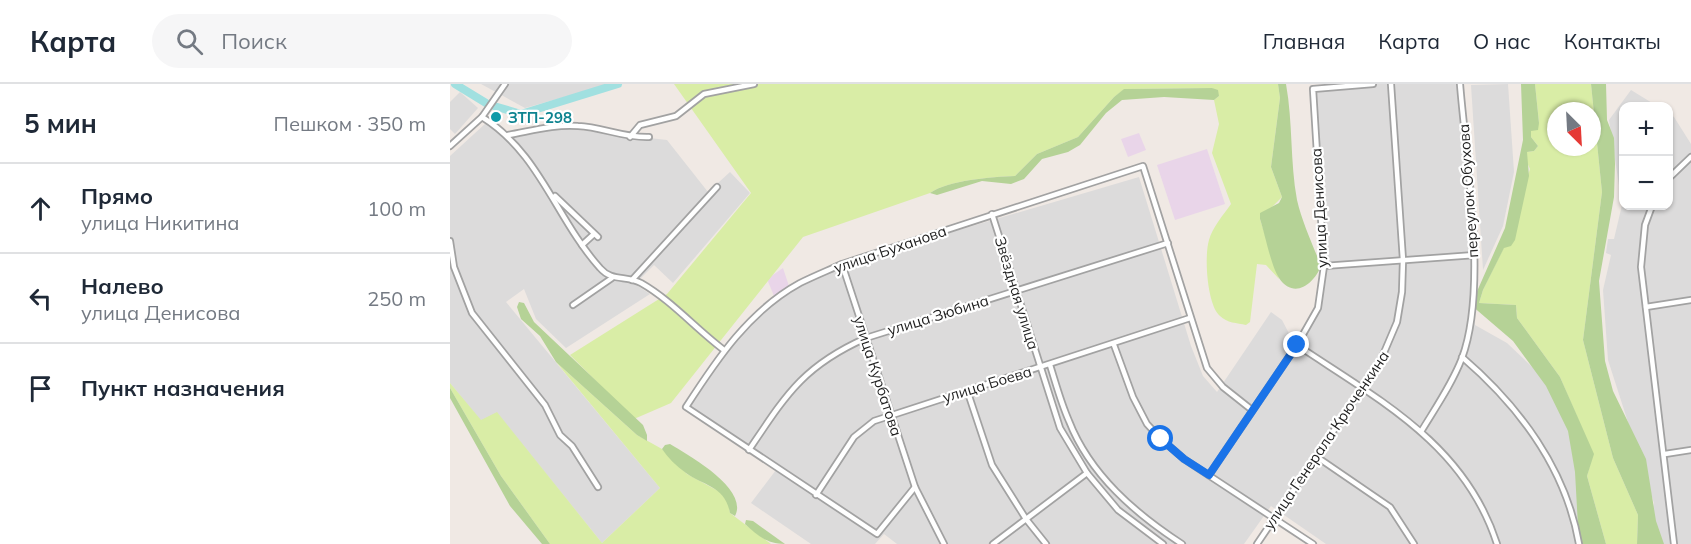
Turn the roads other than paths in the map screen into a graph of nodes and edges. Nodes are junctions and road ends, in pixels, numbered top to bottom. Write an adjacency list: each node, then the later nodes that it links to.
1 (505, 84): 6 (street)
2 (754, 84): 8 (street)
3 (1373, 84): 23 (street, улица Денисова)
4 (1391, 84): 21 (street, улица Генерала Крюченкина)
5 (1460, 84): 20 (street, переулок Обухова)
6 (482, 117): 7 (street); 10 (street)
7 (508, 135): 8 (street); 14 (street)
8 (630, 137): 9 (street)
9 (648, 137)
10 (450, 146)
11 (1691, 157): 12 (street)
12 (1673, 174)
13 (717, 187): 25 (street)
14 (549, 190): 19 (street); 19 (street)
15 (1651, 210): 29 (street)
16 (992, 214): 18 (street, улица Буханова); 22 (street, улица Буханова); 26 (street, Звёздная улица)
17 (450, 241): 50 (street)
18 (1168, 243): 26 (street, улица Зюбина); 30 (street)
19 (584, 248): 24 (street)
20 (1474, 255): 21 (street); 35 (street, переулок Обухова)
21 (1402, 260): 23 (street); 38 (street, улица Генерала Крюченкина)
22 (842, 264): 31 (street, улица Курбатова); 34 (street, улица Буханова)
23 (1324, 266): 33 (street, улица Денисова)
24 (612, 278): 25 (street); 28 (street)
25 (632, 280): 34 (street)
26 (1016, 291): 31 (street, улица Зюбина); 37 (street, Звёздная улица)
27 (1691, 300): 29 (street)
28 (573, 305)
29 (1646, 307): 45 (street)
30 (1190, 318): 32 (street, улица Боева); 40 (street)
31 (866, 338): 41 (street, улица Курбатова); 43 (street, улица Зюбина)
32 (1114, 345): 36 (street, улица Боева); 48 (street)
33 (1297, 345): 38 (street); 40 (street, улица Денисова)
34 (723, 350): 43 (street, улица Буханова)
35 (1462, 357): 42 (street, переулок Обухова); 63 (street)
36 (1050, 365): 37 (street, улица Боева); 58 (street, Звёздная улица)
37 (1040, 368): 39 (street, улица Боева); 47 (street, Звёздная улица)
38 (1362, 388): 42 (street); 46 (street, улица Генерала Крюченкина)
39 (967, 390): 41 (street, улица Боева); 53 (street)
40 (1252, 410): 48 (street, улица Денисова)
41 (890, 414): 49 (street, улица Курбатова); 51 (street, улица Боева)
42 (1422, 430): 62 (street)
43 (749, 450): 51 (street)
44 (1691, 450): 45 (street)
45 (1665, 454): 64 (street)
46 (1317, 457): 52 (street, улица Генерала Крюченкина); 61 (street)
47 (1087, 473): 53 (street); 57 (street, Звёздная улица)
48 (1209, 475): 52 (street)
49 (915, 487): 51 (street); 54 (street, улица Курбатова)
50 (598, 488)
51 (816, 495)
52 (1273, 518): 59 (street, улица Генерала Крюченкина); 60 (street)
53 (1026, 519): 55 (street); 56 (street)
54 (944, 544)
55 (993, 544)
56 (1046, 544)
57 (1161, 544)
58 (1182, 544)
59 (1257, 544)
60 (1313, 544)
61 (1414, 544)
62 (1497, 544)
63 (1579, 544)
64 (1674, 544)

